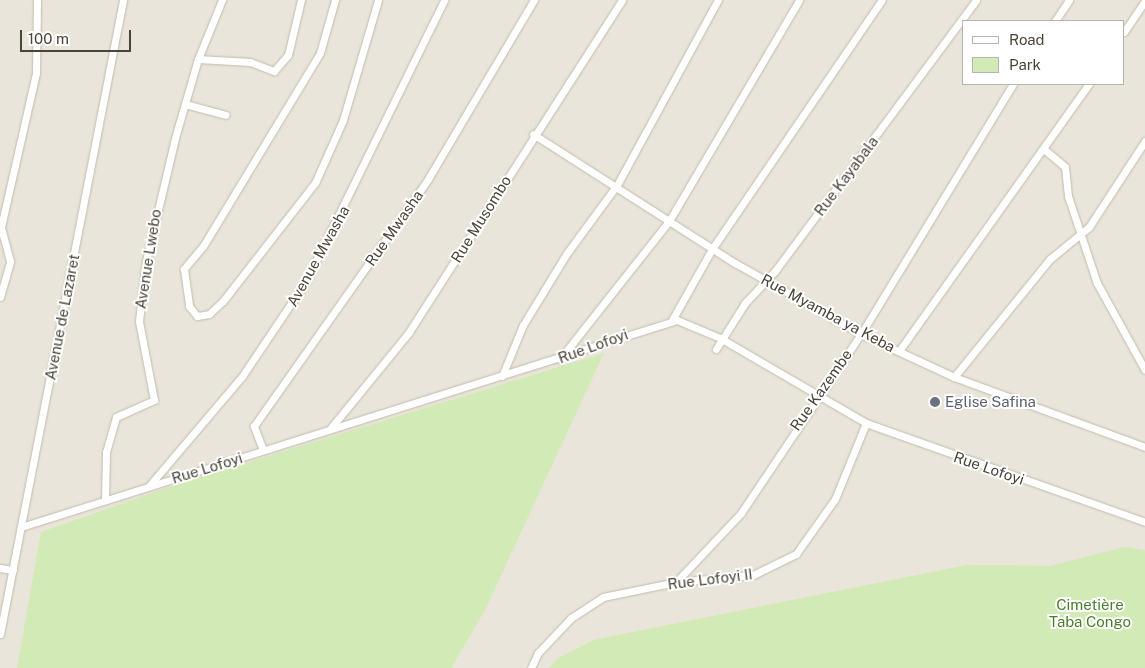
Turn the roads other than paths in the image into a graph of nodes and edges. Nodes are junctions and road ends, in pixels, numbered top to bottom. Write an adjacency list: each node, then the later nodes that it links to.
1 (37, 0): 31 (street)
2 (123, 0): 49 (street, Avenue de Lazaret)
3 (222, 0): 18 (street, Avenue Lwebo)
4 (300, 0): 18 (street)
5 (335, 0): 6 (street)
6 (378, 0)
7 (444, 0): 46 (street, Avenue Mwasha)
8 (534, 0): 45 (street, Rue Mwasha)
9 (622, 0): 23 (street, Rue Musombo)
10 (718, 0): 26 (street)
11 (799, 0): 27 (street)
12 (882, 0): 29 (street)
13 (976, 0): 30 (street, Rue Kayabala)
14 (1068, 0): 16 (street)
15 (1145, 1): 17 (street)
16 (1055, 20)
17 (1125, 31)
18 (198, 59): 21 (street, Avenue Lwebo)
19 (1012, 85): 33 (street, Rue Kazembe)
20 (1089, 85): 25 (street)
21 (185, 104): 22 (street); 47 (street, Avenue Lwebo)
22 (226, 115)
23 (533, 134): 26 (street, Rue Myamba ya Keba); 43 (street, Rue Musombo)
24 (1145, 141): 28 (street)
25 (1045, 150): 28 (street); 36 (street)
26 (617, 185): 27 (street, Rue Myamba ya Keba); 39 (street)
27 (669, 221): 29 (street, Rue Myamba ya Keba); 37 (street)
28 (1083, 234): 38 (street); 40 (street)
29 (712, 248): 30 (street, Rue Myamba ya Keba); 32 (street)
30 (763, 279): 33 (street, Rue Myamba ya Keba); 34 (street, Rue Kayabala)
31 (0, 297)
32 (672, 320): 34 (street, Rue Lofoyi); 37 (street, Rue Lofoyi)
33 (860, 334): 36 (street, Rue Myamba ya Keba); 41 (street, Rue Kazembe)
34 (720, 338): 35 (street, Rue Kayabala); 41 (street, Rue Lofoyi)
35 (716, 350)
36 (899, 352): 40 (street, Rue Myamba ya Keba)
37 (559, 359): 39 (street, Rue Lofoyi)
38 (1145, 370)
39 (502, 376): 43 (street, Rue Lofoyi)
40 (954, 377): 44 (street, Rue Myamba ya Keba)
41 (818, 394): 42 (street, Rue Lofoyi); 52 (street, Rue Kazembe)
42 (866, 423): 48 (street, Rue Lofoyi); 52 (street, Rue Lofoyi II)
43 (329, 430): 45 (street, Rue Lofoyi)
44 (1145, 447)
45 (263, 450): 46 (street, Rue Lofoyi)
46 (150, 486): 47 (street, Rue Lofoyi)
47 (105, 500): 49 (street, Rue Lofoyi)
48 (1145, 522)
49 (22, 527): 51 (street, Avenue de Lazaret)
50 (0, 568): 51 (street)
51 (13, 570): 53 (street, Avenue de Lazaret)
52 (676, 582): 54 (street, Rue Lofoyi II)
53 (0, 634)
54 (531, 668)

